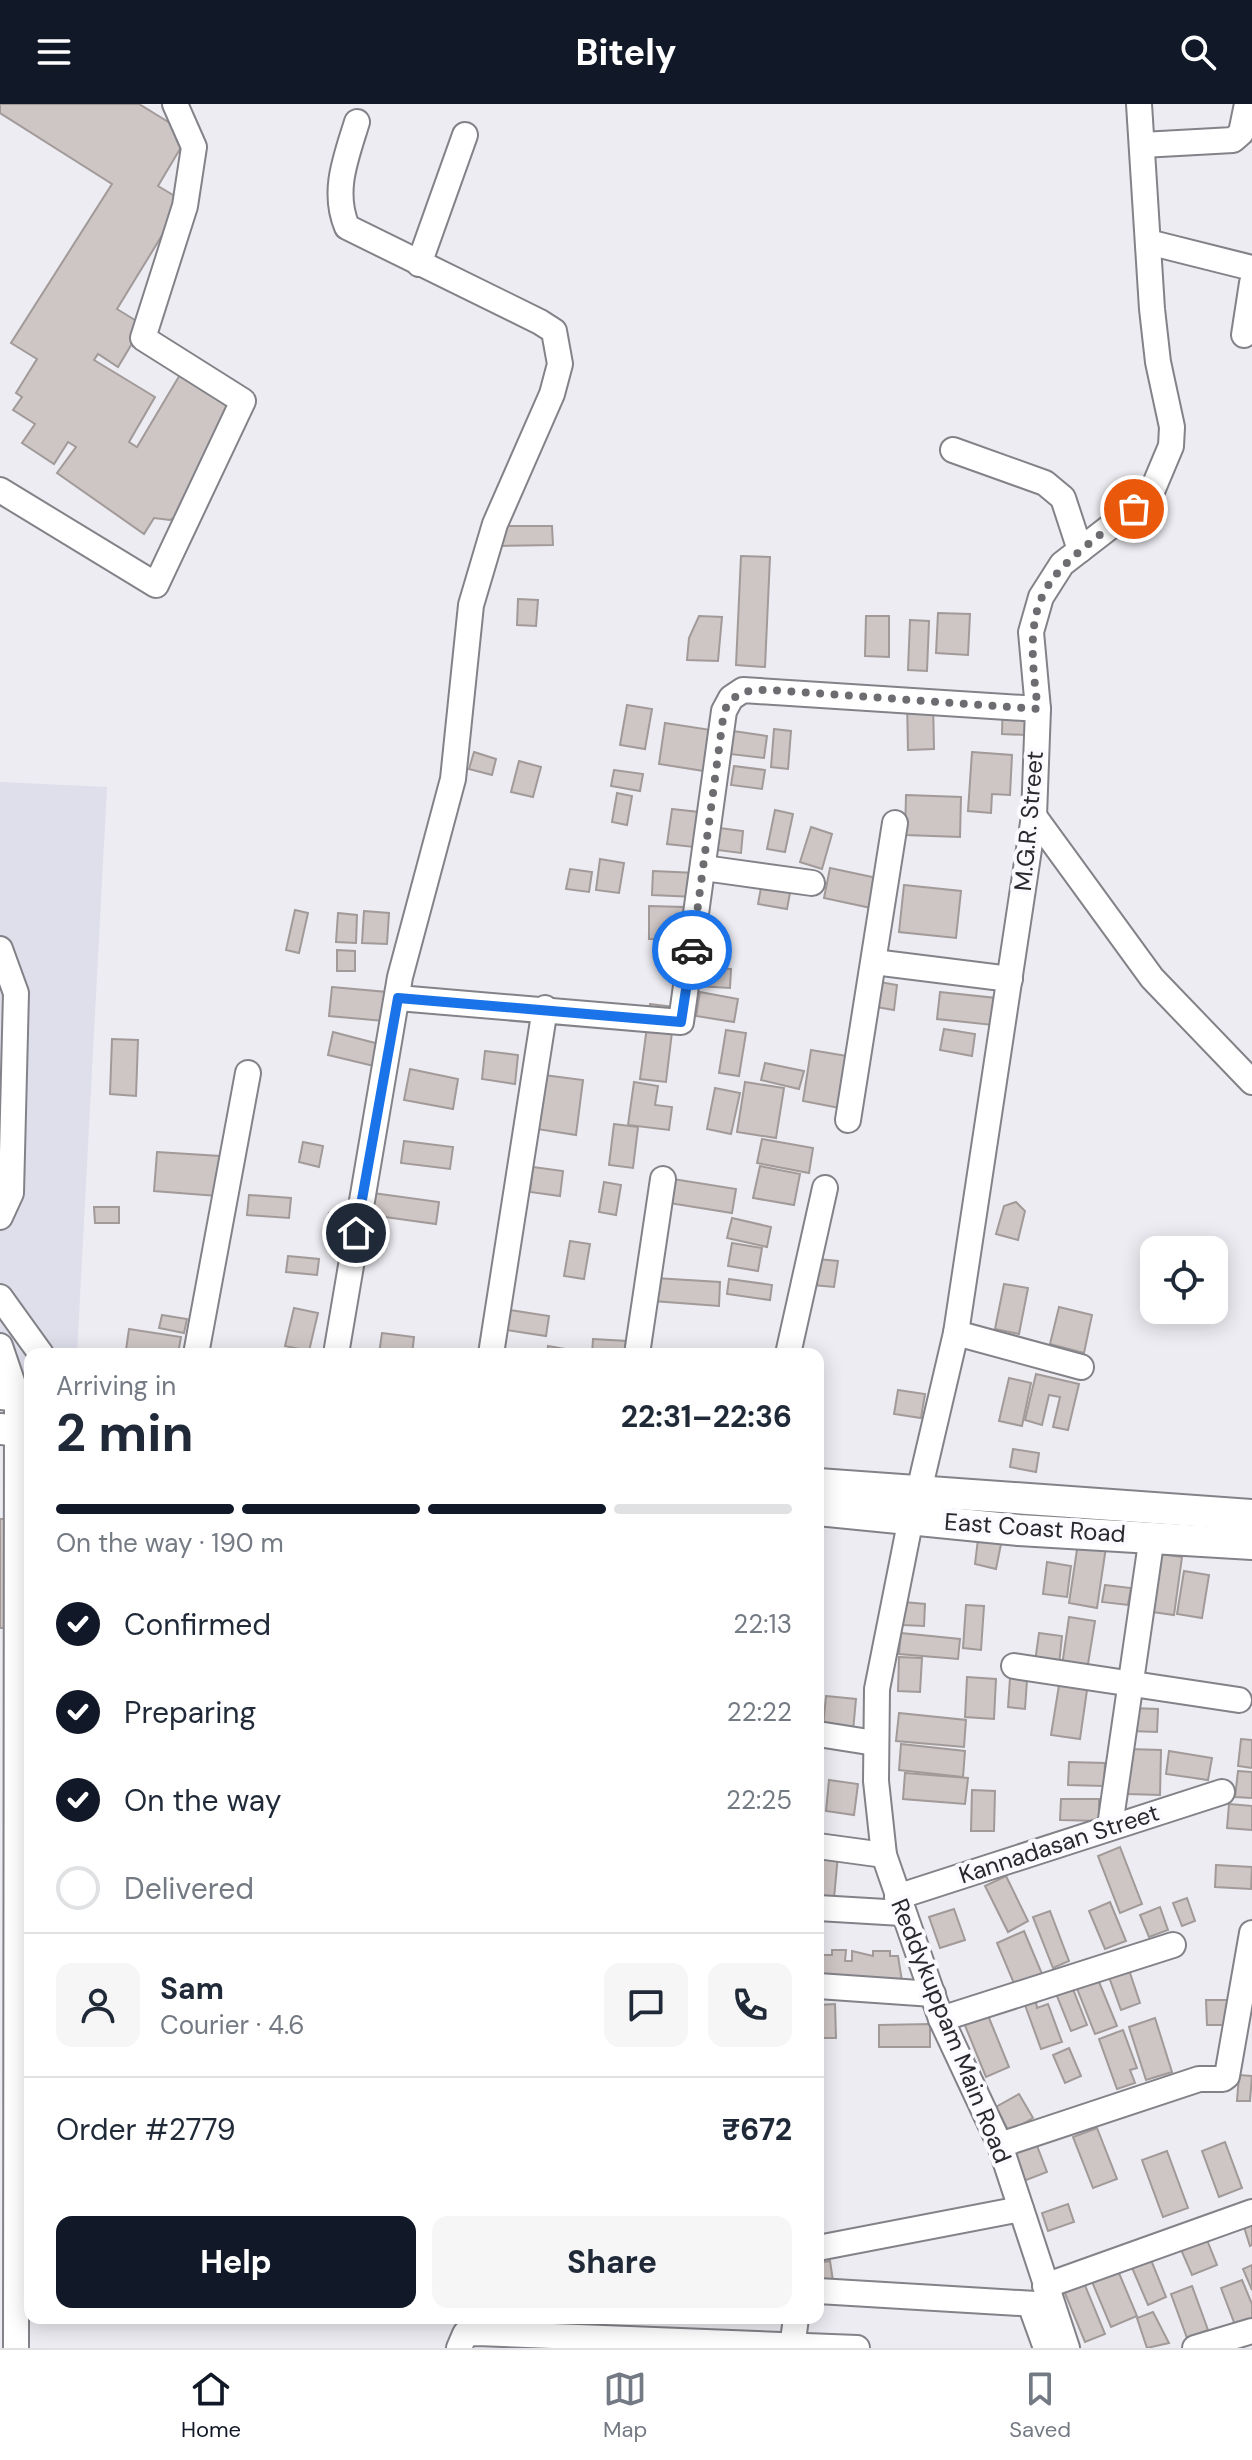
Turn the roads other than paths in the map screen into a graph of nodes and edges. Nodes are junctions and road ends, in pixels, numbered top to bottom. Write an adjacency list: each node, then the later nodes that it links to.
1 (175, 104): 13 (street)
2 (1139, 104): 6 (street, M.G.R. Street)
3 (1247, 104): 6 (street)
4 (357, 122): 8 (street)
5 (465, 135): 8 (street)
6 (1142, 145): 7 (street, M.G.R. Street)
7 (1148, 242): 9 (street); 14 (street, M.G.R. Street)
8 (419, 264): 23 (street)
9 (1252, 268)
10 (1252, 283): 11 (street)
11 (1244, 335)
12 (953, 450): 14 (street)
13 (0, 490)
14 (1080, 550): 15 (street, M.G.R. Street)
15 (1038, 709): 16 (street, M.G.R. Street); 18 (street)
16 (1034, 816): 22 (street, M.G.R. Street); 26 (street)
17 (895, 823): 21 (street)
18 (704, 868): 19 (street); 24 (street)
19 (812, 883)
20 (0, 949): 30 (street)
21 (874, 962): 22 (street); 27 (street)
22 (1010, 979): 32 (street, M.G.R. Street)
23 (398, 998): 24 (street); 36 (street)
24 (545, 1008): 37 (street)
25 (248, 1073): 35 (street)
26 (1252, 1082)
27 (848, 1120)
28 (663, 1179): 38 (street)
29 (825, 1188): 39 (street)
30 (0, 1217)
31 (0, 1297): 34 (street)
32 (956, 1333): 40 (street); 44 (street, M.G.R. Street)
33 (0, 1346): 41 (street)
34 (37, 1348)
35 (197, 1348)
36 (337, 1348)
37 (492, 1348)
38 (638, 1348)
39 (789, 1348)
40 (1081, 1367)
41 (12, 1392): 42 (street)
42 (16, 1431): 62 (street)
43 (824, 1485): 44 (main road, East Coast Road)
44 (915, 1505): 45 (main road, East Coast Road); 46 (main road, East Coast Road); 47 (main road, East Coast Road); 53 (street, Reddykuppam Main Road)
45 (824, 1510)
46 (1252, 1515)
47 (1152, 1536): 48 (main road, East Coast Road); 50 (street)
48 (1252, 1544)
49 (1014, 1666): 50 (street)
50 (1131, 1684): 51 (street); 55 (street)
51 (1239, 1700)
52 (824, 1735): 53 (street)
53 (875, 1743): 57 (street, Reddykuppam Main Road)
54 (1222, 1792): 55 (street, Kannadasan Street)
55 (1110, 1826): 58 (street, Kannadasan Street)
56 (824, 1847): 57 (street)
57 (884, 1855): 58 (street, Reddykuppam Main Road)
58 (899, 1905): 59 (street); 64 (street, Reddykuppam Main Road)
59 (824, 1908)
60 (1252, 1933): 66 (street)
61 (1173, 1945): 65 (street)
62 (23, 1968): 75 (street)
63 (824, 1986): 64 (street)
64 (933, 1994): 65 (street, Reddykuppam Main Road)
65 (941, 2019): 66 (street, Reddykuppam Main Road)
66 (1000, 2145): 67 (street, Reddykuppam Main Road)
67 (1021, 2209): 69 (street); 71 (street, Reddykuppam Main Road)
68 (1252, 2212): 71 (street)
69 (824, 2247)
70 (824, 2291): 71 (street)
71 (1042, 2298): 78 (street); 79 (street, Reddykuppam Main Road)
72 (795, 2324): 74 (street)
73 (1252, 2331): 80 (street)
74 (792, 2346): 76 (street); 77 (street)
75 (16, 2348)
76 (459, 2348)
77 (857, 2348)
78 (1046, 2348)
79 (1067, 2348)
80 (1195, 2348)

